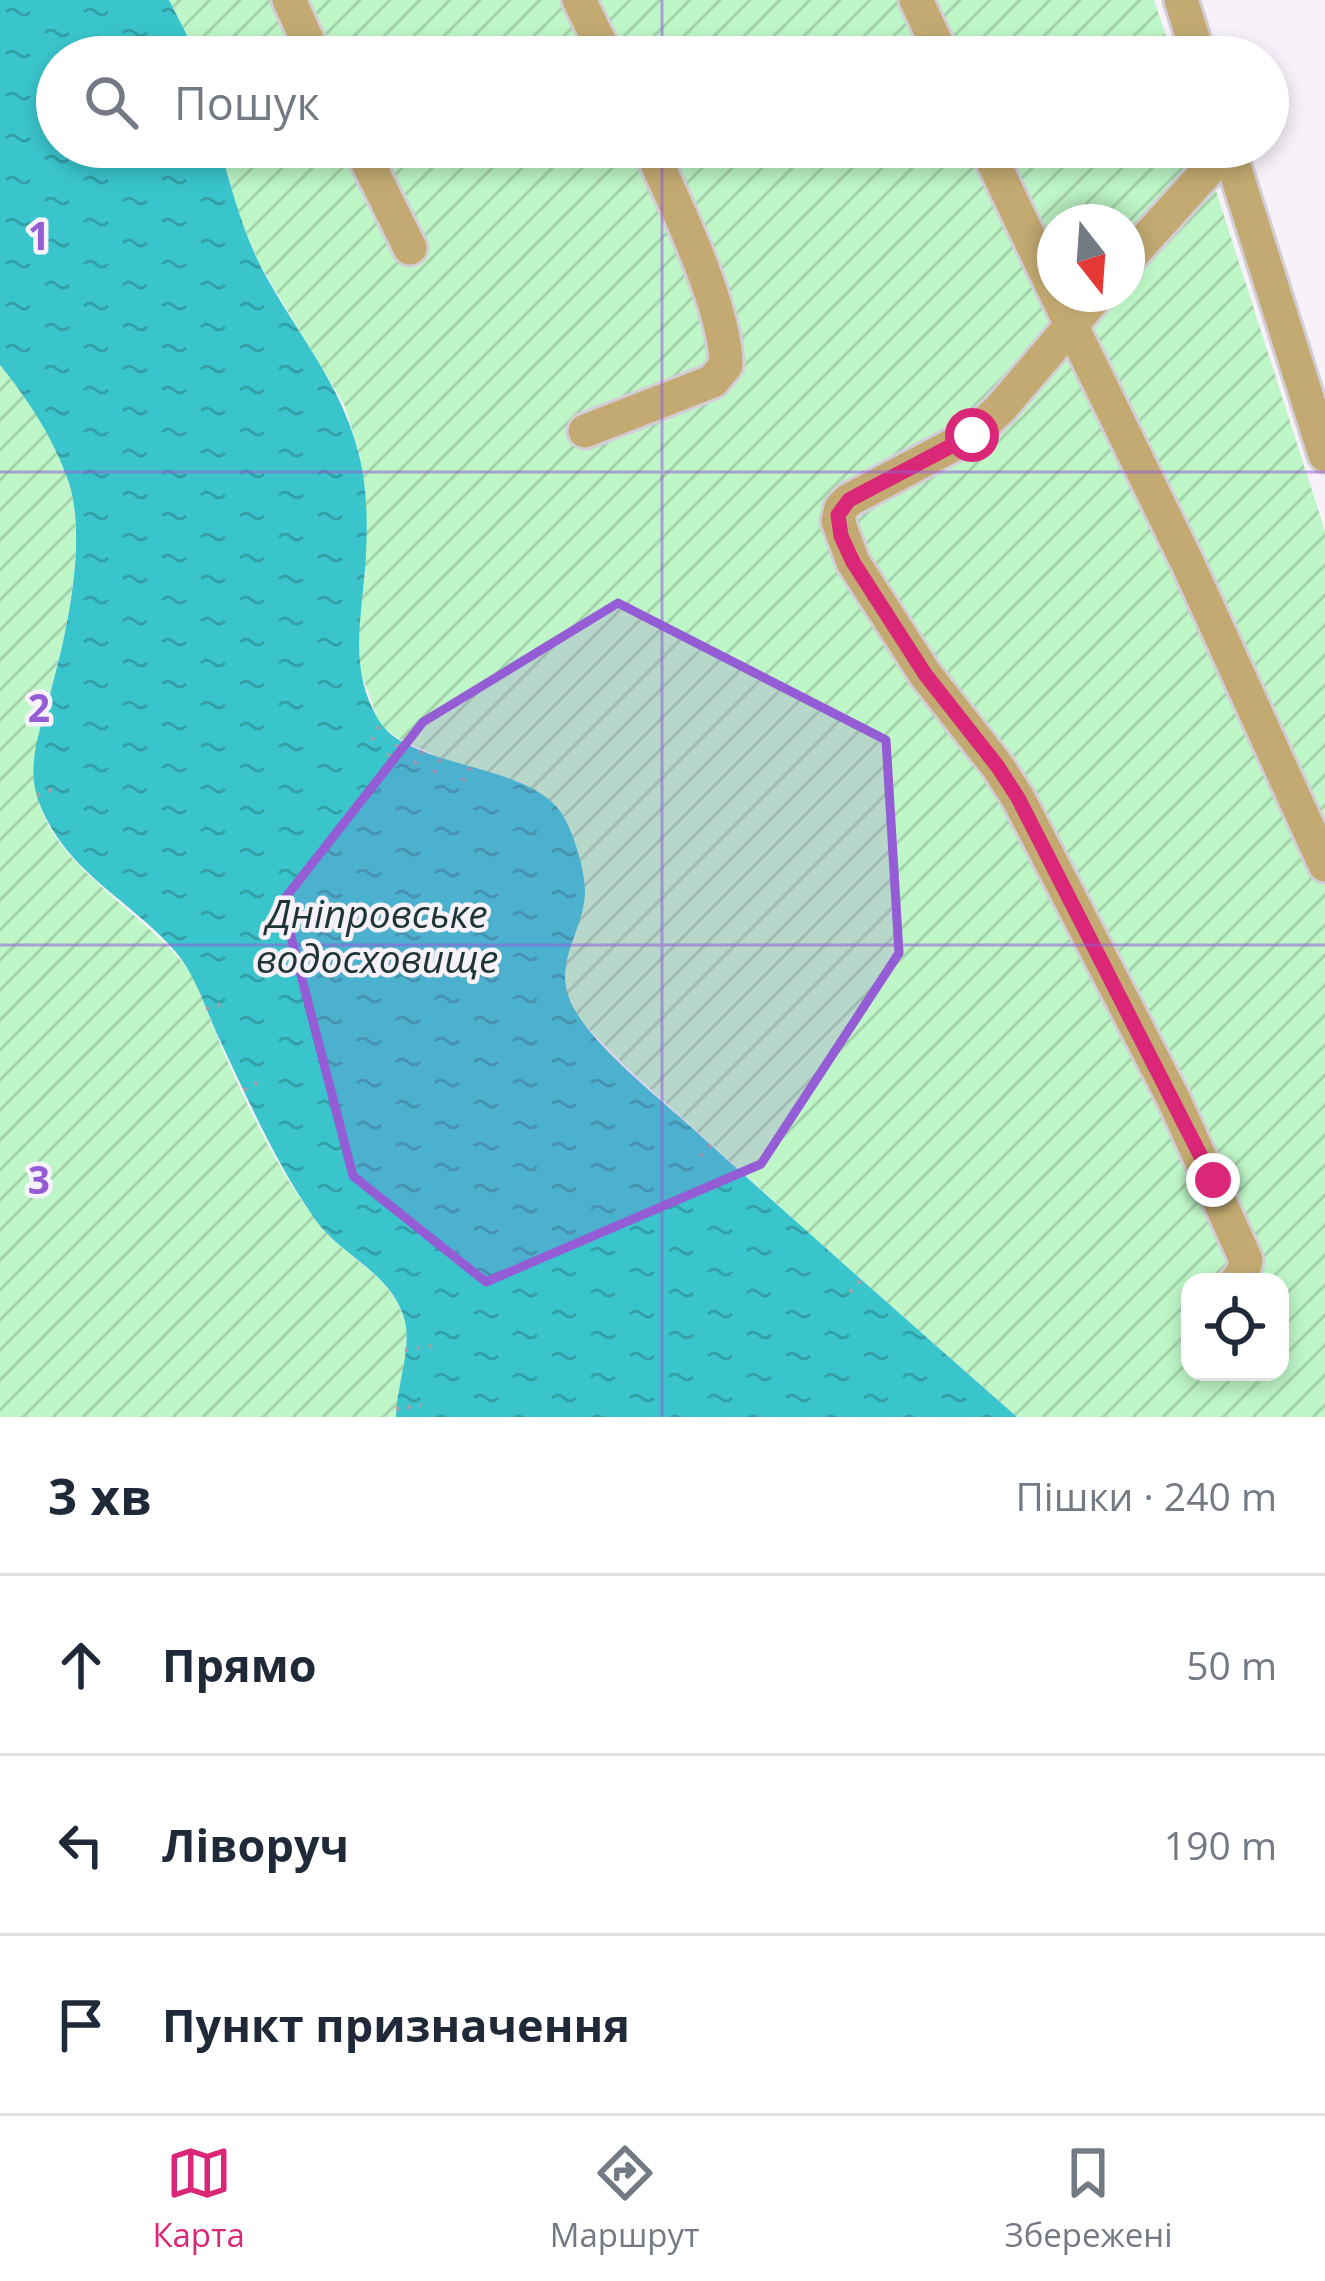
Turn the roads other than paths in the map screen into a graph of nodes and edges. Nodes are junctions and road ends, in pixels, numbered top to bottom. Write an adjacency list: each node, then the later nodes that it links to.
1 (289, 0): 5 (street)
2 (579, 0): 6 (street)
3 (916, 0): 7 (street)
4 (1180, 0): 8 (street)
5 (306, 36)
6 (597, 36)
7 (933, 36)
8 (1192, 36)
9 (370, 168): 15 (street)
10 (658, 168): 20 (street)
11 (996, 168): 16 (street)
12 (1209, 168): 14 (street)
13 (1235, 168): 21 (street)
14 (1145, 240)
15 (410, 248)
16 (1037, 253)
17 (1065, 312): 19 (street)
18 (1083, 312): 19 (street)
19 (1072, 326): 22 (street); 23 (street)
20 (585, 431)
21 (1325, 455)
22 (1325, 865)
23 (1243, 1273)

